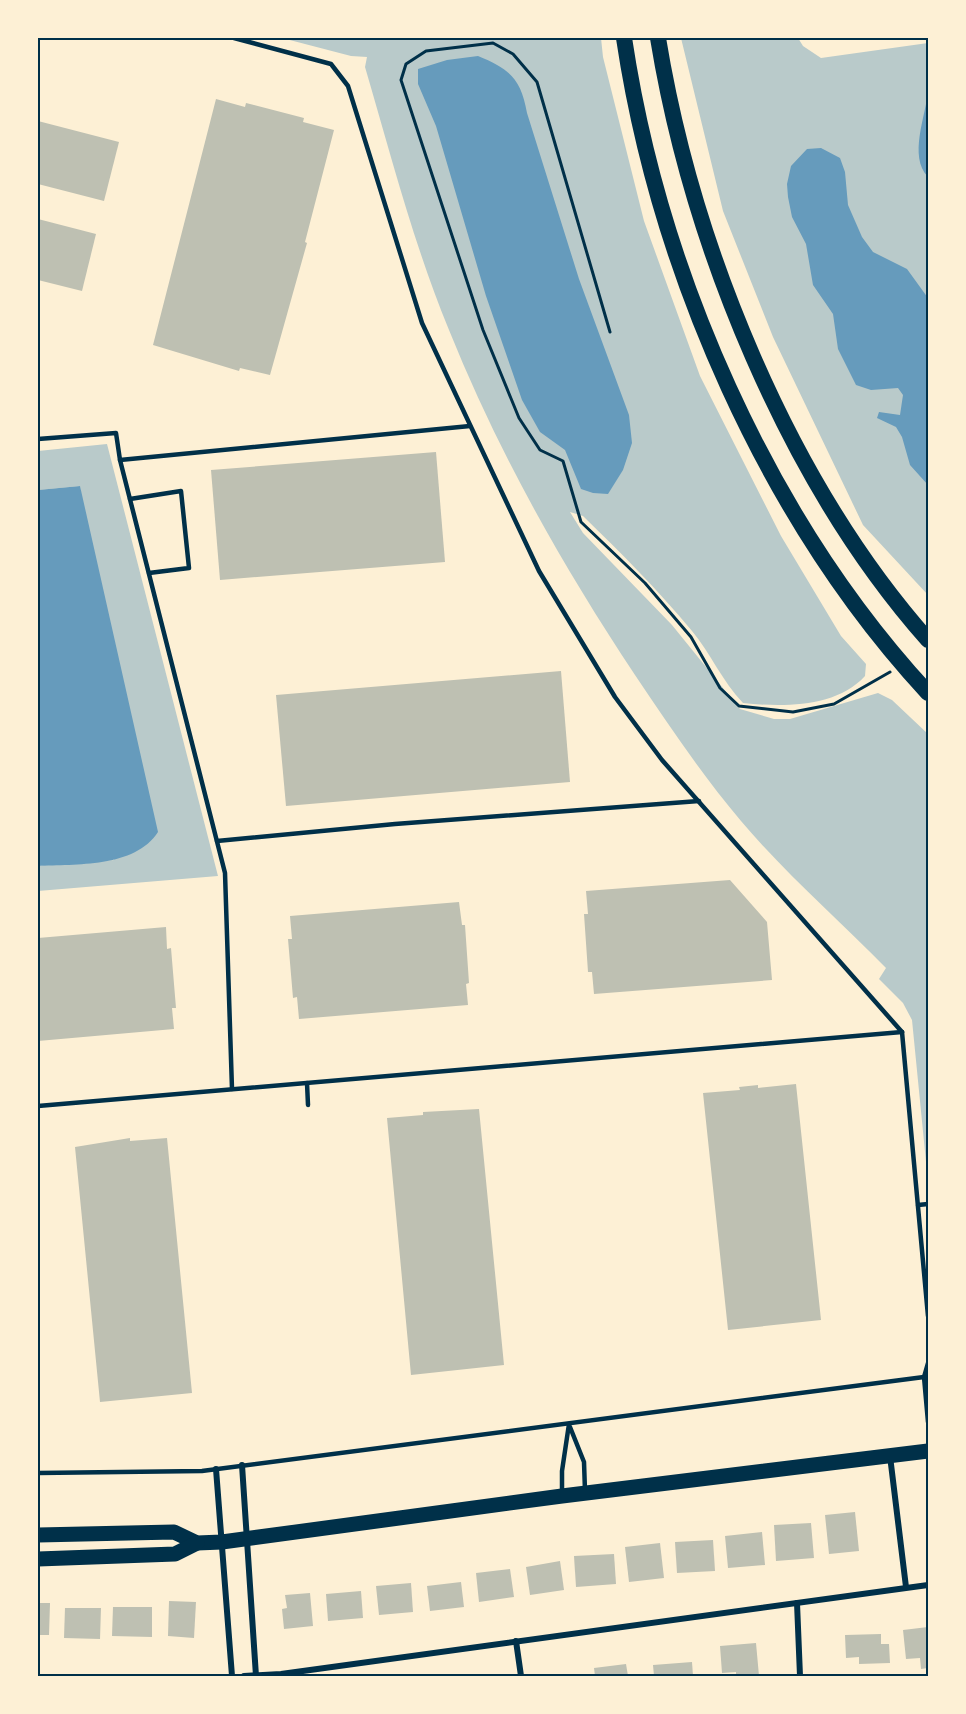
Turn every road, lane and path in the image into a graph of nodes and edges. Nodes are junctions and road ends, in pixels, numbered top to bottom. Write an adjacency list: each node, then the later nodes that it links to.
1 (234, 38): 5 (lane)
2 (624, 38): 11 (highway)
3 (658, 38): 10 (highway)
4 (610, 332): 11 (path)
5 (470, 426): 7 (lane); 14 (lane)
6 (38, 439): 7 (lane)
7 (120, 460): 8 (lane)
8 (130, 499): 9 (lane); 9 (lane)
9 (149, 573): 15 (lane)
10 (928, 640)
11 (902, 665): 12 (highway); 13 (highway)
12 (928, 693)
13 (928, 704)
14 (699, 801): 15 (lane); 16 (lane)
15 (217, 841): 18 (lane)
16 (902, 1032): 17 (lane); 22 (lane)
17 (307, 1083): 18 (lane); 19 (lane)
18 (232, 1089): 20 (lane)
19 (308, 1105)
20 (38, 1106)
21 (928, 1204): 22 (lane)
22 (918, 1206): 23 (lane)
23 (928, 1316)
24 (928, 1363): 25 (lane)
25 (924, 1377): 26 (lane); 27 (lane)
26 (928, 1422)
27 (570, 1424): 30 (lane); 33 (lane); 34 (lane)
28 (928, 1451): 29 (main road)
29 (890, 1456): 33 (main road); 41 (street)
30 (242, 1466): 31 (lane); 36 (street)
31 (216, 1469): 32 (lane); 37 (street)
32 (38, 1473)
33 (585, 1494): 34 (main road)
34 (562, 1496): 36 (main road)
35 (38, 1535): 38 (main road)
36 (246, 1539): 37 (main road); 44 (street)
37 (222, 1542): 38 (main road); 45 (street)
38 (197, 1543): 39 (main road)
39 (38, 1558)
40 (928, 1585): 41 (street)
41 (906, 1587): 42 (street)
42 (797, 1603): 43 (street); 48 (street)
43 (516, 1641): 44 (street); 47 (street)
44 (256, 1676): 46 (street)
45 (232, 1677)
46 (244, 1677)
47 (522, 1677)
48 (800, 1677)

